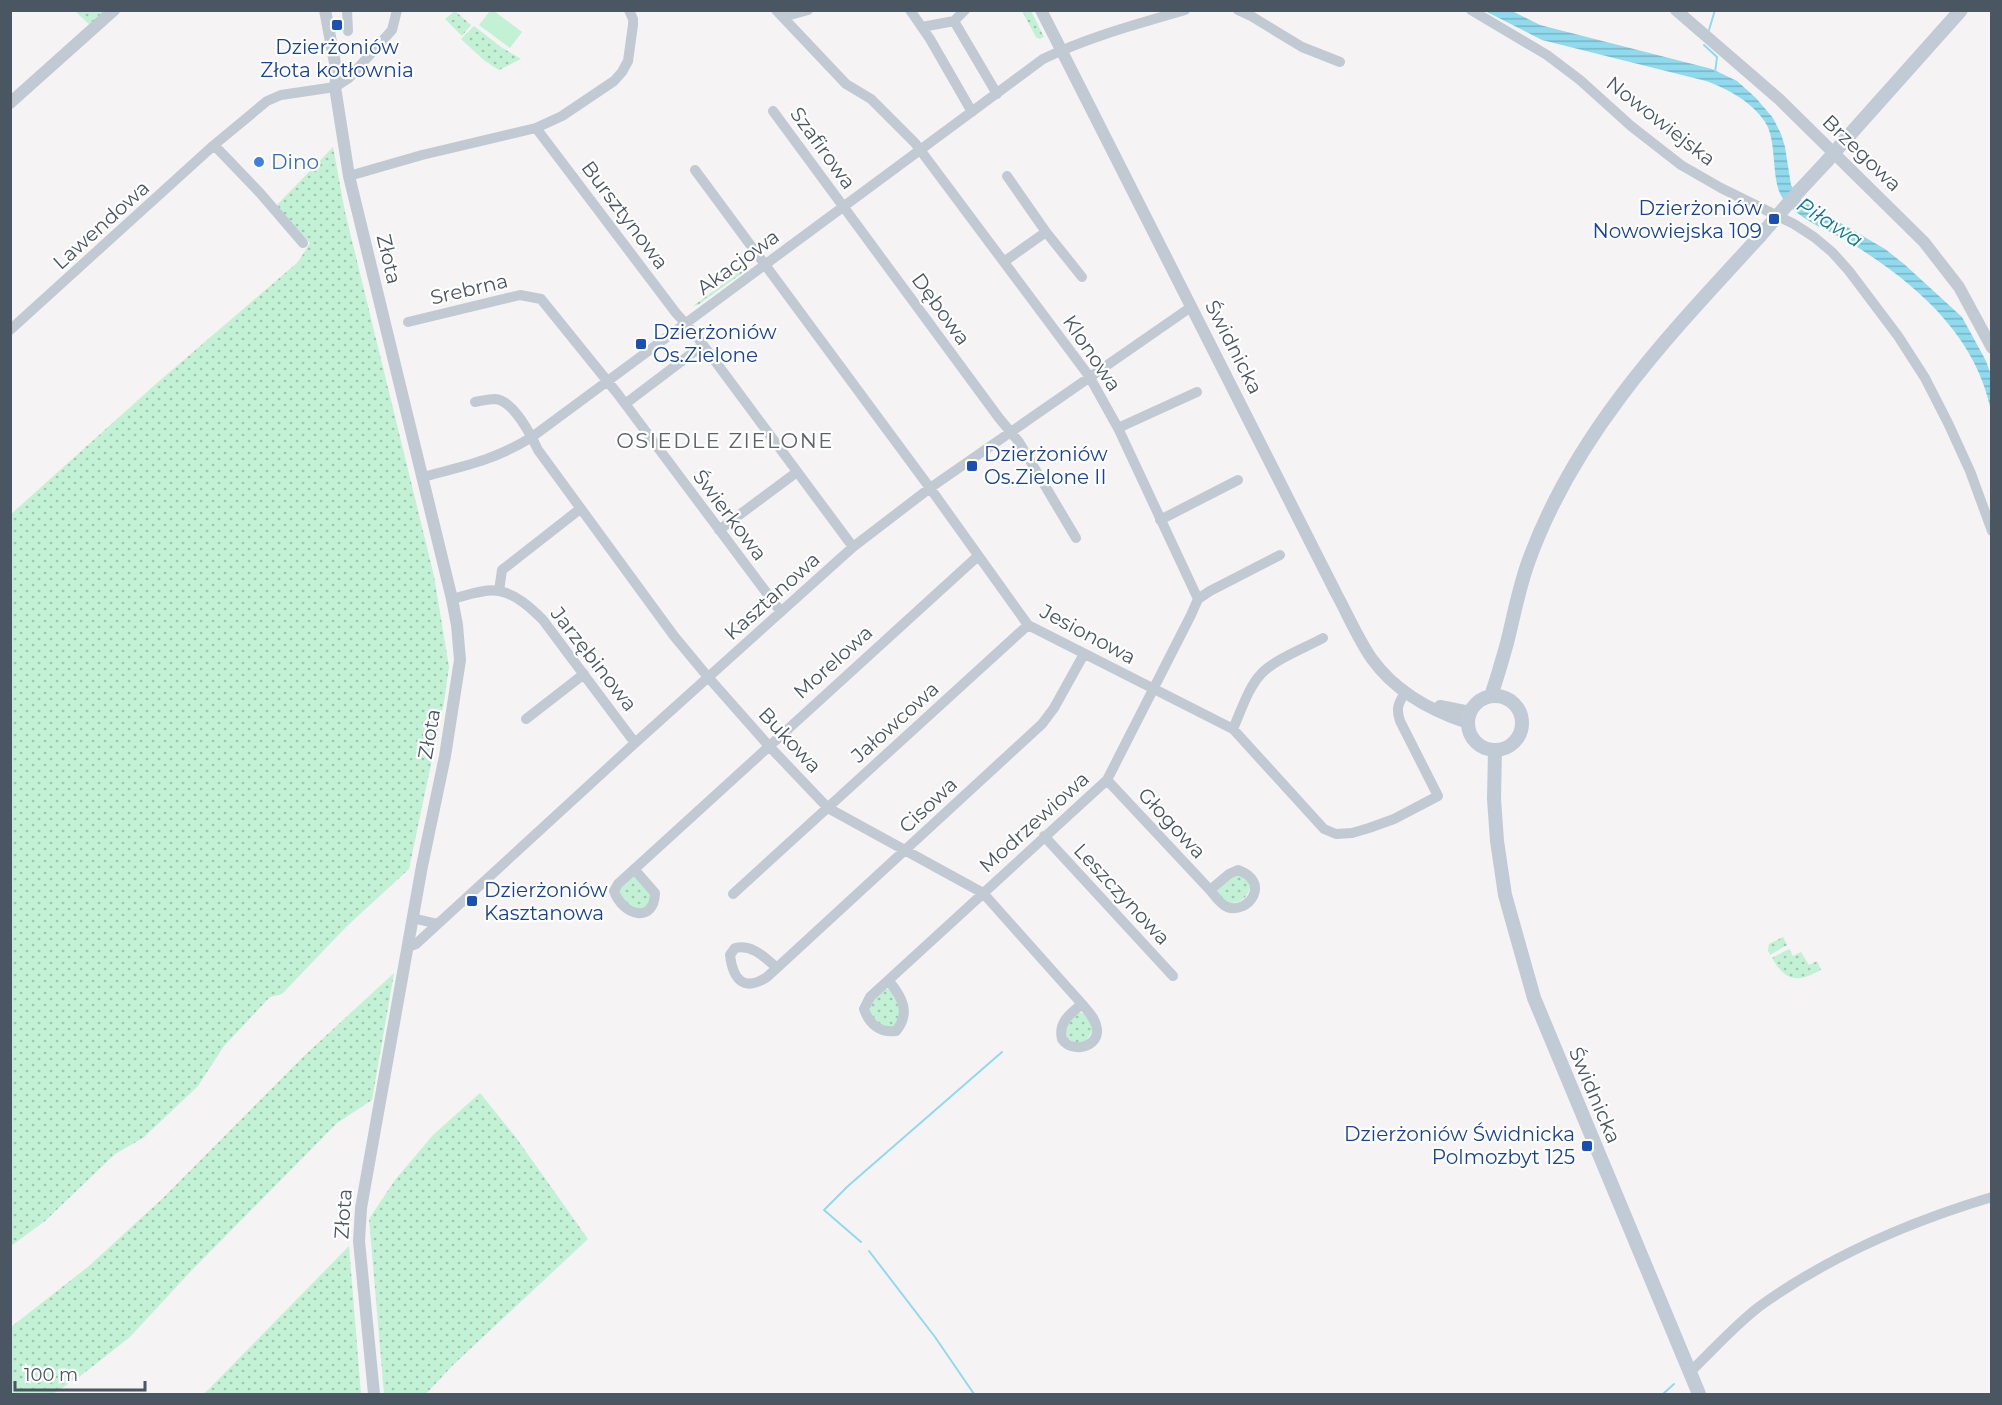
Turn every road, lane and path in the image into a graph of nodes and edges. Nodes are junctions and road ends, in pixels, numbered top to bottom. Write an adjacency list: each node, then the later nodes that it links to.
1 (114, 10): 23 (street)
2 (325, 10): 21 (street, Złota)
3 (346, 10): 18 (street)
4 (397, 10): 21 (street)
5 (629, 10): 26 (street)
6 (808, 10): 15 (street)
7 (910, 10): 17 (street)
8 (965, 10): 16 (street)
9 (1041, 10): 19 (street, Świdnicka)
10 (1185, 10): 19 (street, Akacjowa)
11 (1238, 10): 20 (street)
12 (1472, 10): 59 (street, Nowowiejska)
13 (1676, 10): 43 (street, Brzegowa)
14 (1961, 10): 75 (main road, bridge)
15 (779, 14): 28 (street, Klonowa)
16 (954, 21): 17 (street); 22 (street)
17 (922, 27): 25 (street)
18 (348, 31)
19 (1061, 50): 22 (street, Akacjowa); 38 (street, Świdnicka)
20 (1340, 62)
21 (335, 87): 27 (street, Lawendowa); 30 (street, Złota)
22 (997, 94): 25 (street, Akacjowa)
23 (10, 103)
24 (773, 111): 32 (street, Szafirowa)
25 (972, 112): 28 (street, Akacjowa)
26 (536, 128): 30 (street); 40 (street, Bursztynowa)
27 (214, 145): 34 (street); 41 (street, Lawendowa)
28 (920, 150): 32 (street, Akacjowa); 35 (street, Klonowa)
29 (695, 170): 36 (street, Jesionowa)
30 (349, 176): 53 (street, Złota)
31 (1007, 176): 33 (street)
32 (843, 207): 36 (street, Akacjowa); 50 (street, Dębowa)
33 (1046, 232): 35 (street); 37 (street)
34 (303, 243)
35 (1005, 261): 44 (street, Klonowa)
36 (765, 264): 40 (street, Akacjowa); 55 (street, Jesionowa)
37 (1082, 277)
38 (1191, 307): 44 (street, Kasztanowa); 74 (street, Świdnicka)
39 (408, 322): 45 (street, Srebrna)
40 (685, 323): 42 (street, Bursztynowa); 45 (street, Akacjowa)
41 (10, 330)
42 (703, 345): 48 (street); 52 (street, Bursztynowa)
43 (1992, 348)
44 (1089, 376): 49 (street, Klonowa); 50 (street, Kasztanowa)
45 (607, 382): 48 (street, Świerkowa); 51 (street, Akacjowa)
46 (1197, 392): 49 (street)
47 (475, 402): 51 (street, Bukowa)
48 (625, 404): 58 (street, Świerkowa)
49 (1118, 428): 57 (street, Klonowa)
50 (1011, 431): 55 (street, Kasztanowa); 60 (street, Dębowa)
51 (532, 437): 53 (street, Akacjowa); 56 (street, Bukowa)
52 (797, 472): 58 (street); 61 (street, Bursztynowa)
53 (423, 477): 65 (street, Złota)
54 (1238, 480): 57 (street)
55 (930, 488): 61 (street, Kasztanowa); 63 (street, Jesionowa)
56 (580, 509): 64 (street); 72 (street, Bukowa)
57 (1160, 520): 66 (street, Klonowa)
58 (719, 530): 67 (street, Świerkowa)
59 (1992, 531)
60 (1076, 538)
61 (853, 547): 67 (street, Kasztanowa)
62 (1280, 555): 66 (street)
63 (978, 556): 68 (street, Jesionowa); 80 (street, Morelowa)
64 (499, 591): 65 (street); 71 (street, Jarzębinowa)
65 (452, 599): 90 (street, Złota)
66 (1198, 599): 73 (street, Modrzewiowa)
67 (781, 612): 72 (street, Kasztanowa)
68 (1028, 625): 70 (street, Jesionowa); 83 (street, Jałowcowa)
69 (1323, 638): 78 (street)
70 (1084, 654): 73 (street, Jesionowa); 85 (street, Cisowa)
71 (584, 674): 77 (street); 79 (street, Jarzębinowa)
72 (708, 677): 79 (street, Kasztanowa); 80 (street, Bukowa)
73 (1153, 689): 78 (street, Jesionowa); 82 (street, Modrzewiowa)
74 (1405, 693): 76 (street, Świdnicka); 78 (street, Jesionowa)
75 (1498, 696): 76 (main road); 81 (main road)
76 (1469, 717): 81 (main road)
77 (526, 720)
78 (1233, 729)
79 (635, 742): 91 (street, Kasztanowa)
80 (769, 746): 83 (street, Bukowa); 86 (street, Morelowa)
81 (1490, 749): 98 (main road, Świdnicka)
82 (1107, 780): 84 (street, Modrzewiowa); 87 (street, Głogowa)
83 (828, 808): 85 (street, Bukowa); 89 (street, Jałowcowa)
84 (1044, 836): 88 (street, Modrzewiowa); 94 (street, Leszczynowa)
85 (905, 851): 88 (street, Bukowa); 93 (street, Cisowa)
86 (634, 869)
87 (1210, 890)
88 (983, 893): 95 (street, Modrzewiowa); 96 (street, Bukowa)
89 (733, 894)
90 (412, 918): 91 (street); 92 (street, Złota)
91 (438, 924): 92 (street, Kasztanowa)
92 (408, 947): 99 (street, Złota)
93 (776, 967)
94 (1173, 976)
95 (889, 981): 95 (street, Modrzewiowa)
96 (1082, 1004)
97 (1992, 1197): 98 (street)
98 (1690, 1372): 100 (main road, Świdnicka)
99 (374, 1395)
100 (1699, 1395)

